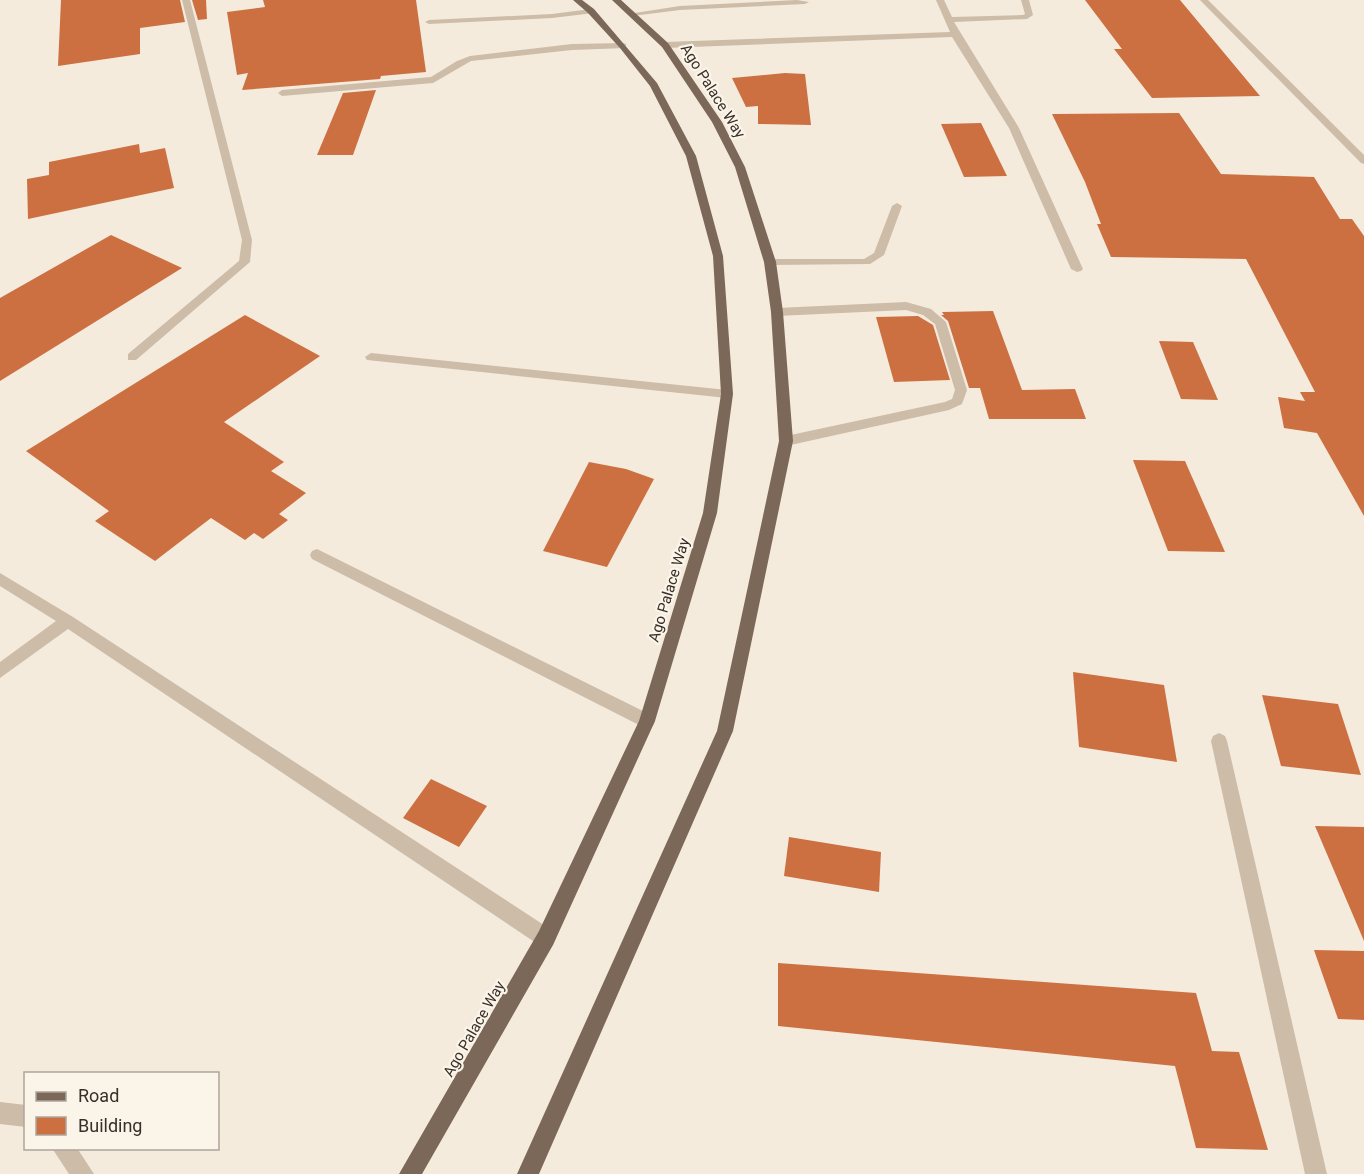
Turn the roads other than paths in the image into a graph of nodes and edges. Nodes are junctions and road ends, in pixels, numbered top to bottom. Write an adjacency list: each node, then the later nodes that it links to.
1 (186, 0): 22 (street)
2 (577, 0): 8 (main road, Ago Palace Way)
3 (616, 0): 9 (main road, Ago Palace Way)
4 (940, 0): 10 (street)
5 (1025, 0): 10 (street)
6 (1204, 0): 16 (street)
7 (806, 3): 9 (street)
8 (591, 11): 11 (street); 14 (main road, Ago Palace Way)
9 (632, 14): 13 (main road, Ago Palace Way)
10 (949, 20): 12 (street)
11 (429, 22)
12 (955, 34): 13 (street); 20 (street)
13 (665, 45): 19 (main road, Ago Palace Way)
14 (623, 46): 15 (street); 24 (main road, Ago Palace Way)
15 (282, 93)
16 (1360, 152): 17 (street)
17 (1364, 161)
18 (897, 206): 19 (street)
19 (771, 262): 21 (main road, Ago Palace Way)
20 (1077, 269)
21 (777, 312): 25 (main road, Ago Palace Way); 25 (street)
22 (132, 357)
23 (371, 357): 24 (street)
24 (727, 394): 30 (main road, Ago Palace Way)
25 (786, 441): 38 (main road, Ago Palace Way)
26 (317, 555): 30 (street)
27 (0, 579): 28 (street)
28 (68, 621): 29 (street); 32 (street)
29 (0, 671)
30 (647, 721): 32 (main road, Ago Palace Way)
31 (1219, 741): 39 (street)
32 (546, 938): 37 (main road, Ago Palace Way)
33 (0, 1113): 34 (street)
34 (24, 1116)
35 (64, 1150): 36 (street)
36 (83, 1174)
37 (411, 1174)
38 (528, 1174)
39 (1316, 1174)

